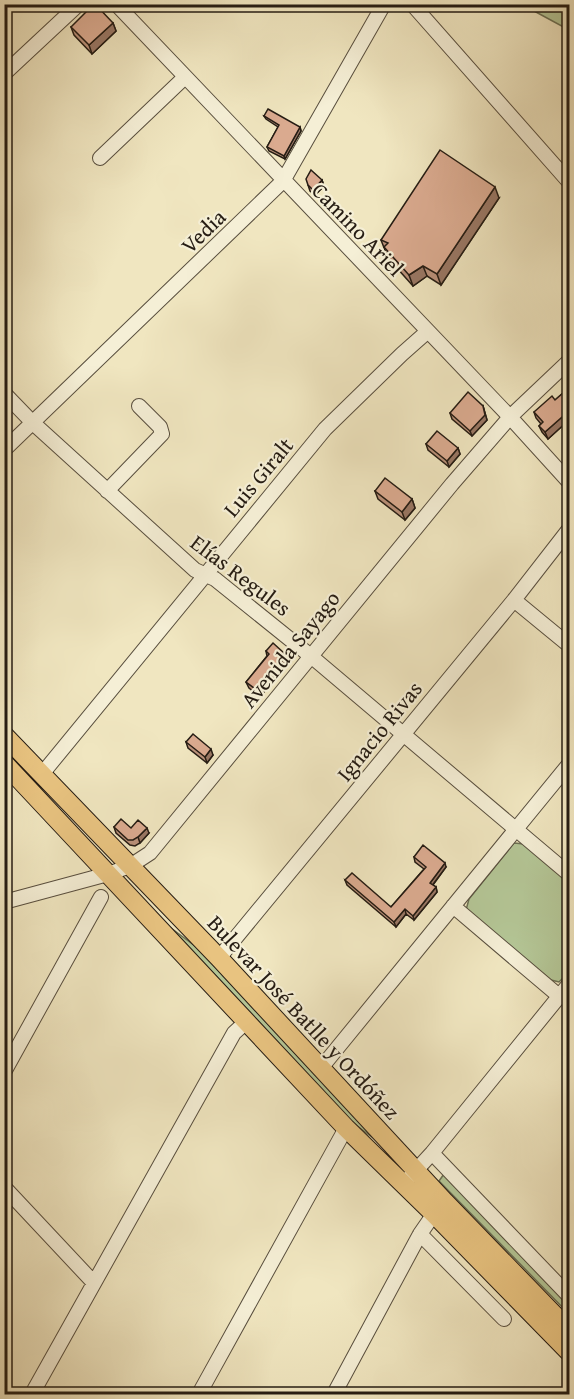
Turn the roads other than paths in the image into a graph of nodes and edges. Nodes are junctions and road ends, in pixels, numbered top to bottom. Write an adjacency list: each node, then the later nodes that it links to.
1 (80, 4): 5 (street)
2 (116, 4): 6 (street, Camino Ariel)
3 (384, 4): 8 (street, Vedia)
4 (412, 4): 9 (street)
5 (4, 74)
6 (185, 76): 7 (street); 8 (street, Camino Ariel)
7 (100, 158)
8 (283, 181): 10 (street, Camino Ariel); 15 (street, Vedia)
9 (570, 183)
10 (428, 331): 14 (street, Camino Ariel); 20 (street, Luis Giralt)
11 (570, 360): 14 (street, Avenida Sayago)
12 (4, 393): 15 (street, Elías Regules)
13 (139, 406): 18 (street)
14 (510, 417): 17 (street, Camino Ariel); 23 (street, Avenida Sayago)
15 (33, 423): 16 (street, Vedia); 18 (street, Elías Regules)
16 (4, 450)
17 (570, 483)
18 (107, 491): 20 (street, Elías Regules)
19 (570, 528): 21 (street, Ignacio Rivas)
20 (205, 574): 23 (street, Elías Regules); 28 (street, Luis Giralt)
21 (514, 600): 22 (street); 24 (street, Ignacio Rivas)
22 (570, 646)
23 (312, 657): 24 (street, Elías Regules); 30 (street, Avenida Sayago)
24 (403, 734): 29 (street, Elías Regules); 36 (street, Ignacio Rivas)
25 (4, 735): 28 (main road, Bulevar José Batlle y Ordóñez)
26 (4, 763): 31 (main road, Bulevar José Batlle y Ordóñez)
27 (570, 763): 29 (street)
28 (42, 774): 30 (main road, Bulevar José Batlle y Ordóñez)
29 (515, 829): 32 (street, Elías Regules); 35 (street)
30 (130, 866): 31 (street, Avenida Sayago); 36 (main road, Bulevar José Batlle y Ordóñez)
31 (108, 874): 34 (street, Avenida Sayago); 39 (main road, Bulevar José Batlle y Ordóñez)
32 (570, 875)
33 (101, 897): 41 (street)
34 (4, 902)
35 (453, 906): 38 (street); 40 (street)
36 (219, 958): 40 (main road, Bulevar José Batlle y Ordóñez)
37 (570, 983): 38 (street)
38 (559, 996): 43 (street)
39 (246, 1022): 42 (main road, Bulevar José Batlle y Ordóñez); 48 (street)
40 (321, 1068): 44 (main road, Bulevar José Batlle y Ordóñez)
41 (4, 1072)
42 (346, 1128): 44 (main road, Bulevar José Batlle y Ordóñez); 54 (street)
43 (432, 1154): 44 (street); 49 (street)
44 (410, 1177): 46 (main road, Bulevar José Batlle y Ordóñez)
45 (4, 1187): 48 (street)
46 (439, 1208): 47 (street); 51 (main road, Bulevar José Batlle y Ordóñez); 52 (main road, Bulevar José Batlle y Ordóñez)
47 (420, 1234): 50 (street); 55 (street)
48 (94, 1283): 53 (street)
49 (570, 1297)
50 (504, 1319)
51 (570, 1331)
52 (570, 1353)
53 (32, 1395)
54 (199, 1395)
55 (334, 1395)

